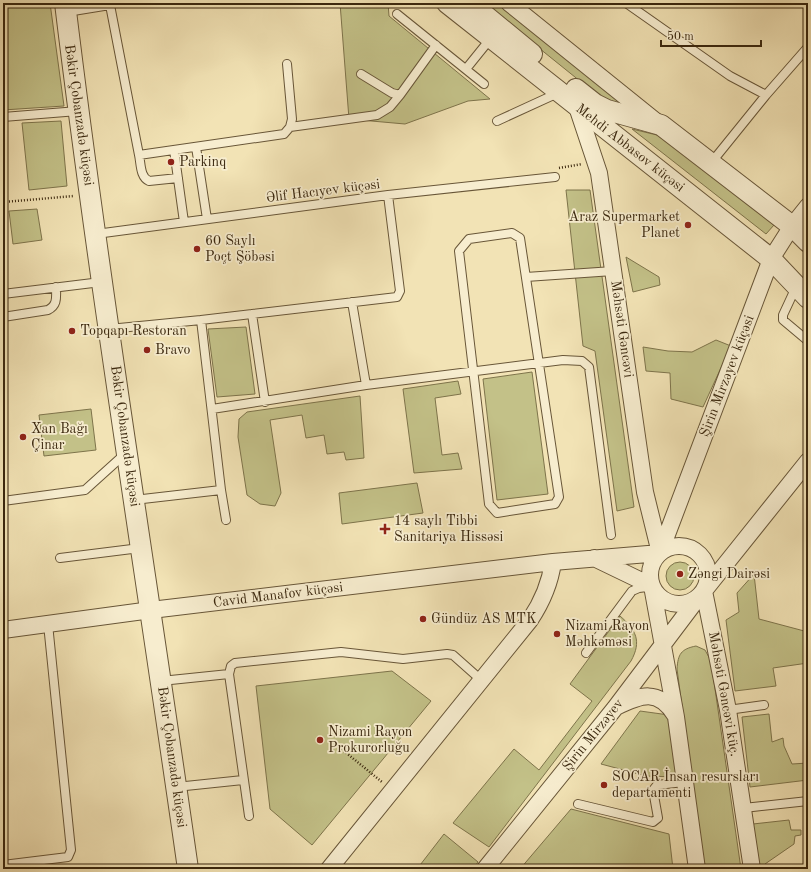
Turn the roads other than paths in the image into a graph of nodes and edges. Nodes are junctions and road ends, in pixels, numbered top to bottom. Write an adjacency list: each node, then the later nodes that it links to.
1 (447, 3): 8 (street, Mehdi Abbasov küçəsi)
2 (470, 3): 22 (street, Mehdi Abbasov küçəsi)
3 (626, 3): 17 (lane)
4 (110, 4): 6 (lane); 26 (lane)
5 (514, 5): 22 (street, Mehdi Abbasov küçəsi)
6 (66, 8): 19 (street, Bəkir Çobanzadə küçəsi)
7 (397, 14): 9 (lane)
8 (491, 38): 12 (lane); 15 (street, Mehdi Abbasov küçəsi)
9 (436, 45): 12 (lane); 16 (lane)
10 (808, 47): 17 (lane)
11 (287, 64): 23 (lane)
12 (466, 69): 14 (lane)
13 (361, 74): 16 (lane)
14 (484, 84)
15 (559, 92): 18 (street, Mehdi Abbasov küçəsi); 21 (lane)
16 (400, 95): 23 (lane)
17 (766, 95): 27 (lane)
18 (577, 107): 37 (street, Mehdi Abbasov küçəsi); 38 (street, Məhsəti Gəncəvi)
19 (78, 111): 20 (lane); 35 (street, Bəkir Çobanzadə küçəsi)
20 (3, 117)
21 (497, 121)
22 (661, 125): 27 (street, Mehdi Abbasov küçəsi)
23 (290, 127): 24 (lane)
24 (196, 147): 25 (lane); 32 (lane)
25 (174, 150): 26 (lane); 29 (lane)
26 (139, 155): 29 (lane)
27 (711, 164): 34 (street, Mehdi Abbasov küçəsi)
28 (554, 177): 30 (lane, Əlif Hacıyev küçəsi)
29 (178, 178): 33 (lane)
30 (388, 195): 32 (lane, Əlif Hacıyev küçəsi); 44 (lane)
31 (808, 206): 34 (street, Şirin Mirzəyev küçəsi)
32 (207, 219): 33 (lane, Əlif Hacıyev küçəsi)
33 (184, 222): 35 (lane, Əlif Hacıyev küçəsi)
34 (792, 226): 36 (street, Mehdi Abbasov küçəsi); 37 (street, Şirin Mirzəyev küçəsi)
35 (96, 234): 40 (street, Bəkir Çobanzadə küçəsi)
36 (808, 242)
37 (771, 259): 42 (street, Mehdi Abbasov küçəsi); 63 (street, Şirin Mirzəyev küçəsi)
38 (613, 271): 39 (lane); 63 (street, Məhsəti Gəncəvi)
39 (526, 278): 50 (lane); 51 (lane)
40 (102, 282): 41 (lane); 48 (street, Bəkir Çobanzadə küçəsi)
41 (56, 287): 43 (lane); 46 (lane)
42 (802, 292): 49 (lane)
43 (3, 294)
44 (352, 302): 45 (lane); 52 (lane)
45 (252, 314): 47 (lane); 53 (lane)
46 (3, 317)
47 (201, 320): 48 (lane); 54 (lane)
48 (109, 329): 55 (street, Bəkir Çobanzadə küçəsi)
49 (808, 341)
50 (540, 363): 51 (lane); 51 (lane); 61 (lane)
51 (473, 371): 52 (lane)
52 (366, 385): 53 (lane)
53 (265, 402): 54 (lane)
54 (212, 409): 57 (lane)
55 (127, 453): 58 (street, Bəkir Çobanzadə küçəsi); 59 (lane)
56 (808, 461): 68 (street)
57 (222, 490): 58 (lane); 60 (lane)
58 (134, 500): 62 (street, Bəkir Çobanzadə küçəsi)
59 (3, 501)
60 (226, 520)
61 (611, 535)
62 (141, 548): 64 (lane); 69 (street, Bəkir Çobanzadə küçəsi)
63 (660, 553): 65 (street, Cavid Manafov küçəsi); 67 (street); 68 (street)
64 (60, 558)
65 (594, 558): 66 (street, Cavid Manafov küçəsi); 67 (street)
66 (553, 562): 69 (street, Cavid Manafov küçəsi); 75 (street)
67 (652, 586): 68 (street); 72 (street); 73 (lane)
68 (701, 595): 72 (street, Şirin Mirzəyev); 79 (street, Məhsəti Gəncəvi küç.)
69 (151, 610): 70 (street, Cavid Manafov küçəsi); 76 (street, Bəkir Çobanzadə küçəsi)
70 (48, 624): 71 (street, Cavid Manafov küçəsi); 89 (lane)
71 (3, 630)
72 (663, 643): 78 (street, Şirin Mirzəyev); 80 (street)
73 (586, 653)
74 (229, 674): 75 (lane); 76 (lane); 81 (lane)
75 (480, 679): 91 (street)
76 (161, 681): 83 (street, Bəkir Çobanzadə küçəsi)
77 (764, 705): 79 (lane)
78 (615, 708): 80 (street); 92 (street, Şirin Mirzəyev)
79 (728, 710): 86 (street, Məhsəti Gəncəvi küç.)
80 (676, 716): 82 (street)
81 (243, 780): 83 (lane); 87 (lane)
82 (684, 782): 85 (lane); 93 (street)
83 (176, 787): 90 (street, Bəkir Çobanzadə küçəsi)
84 (808, 801): 86 (lane)
85 (578, 804)
86 (744, 808): 94 (street, Məhsəti Gəncəvi küç.)
87 (248, 816)
88 (3, 865): 89 (lane)
89 (27, 866)
90 (188, 869)
91 (329, 869)
92 (485, 869)
93 (697, 869)
94 (752, 869)

